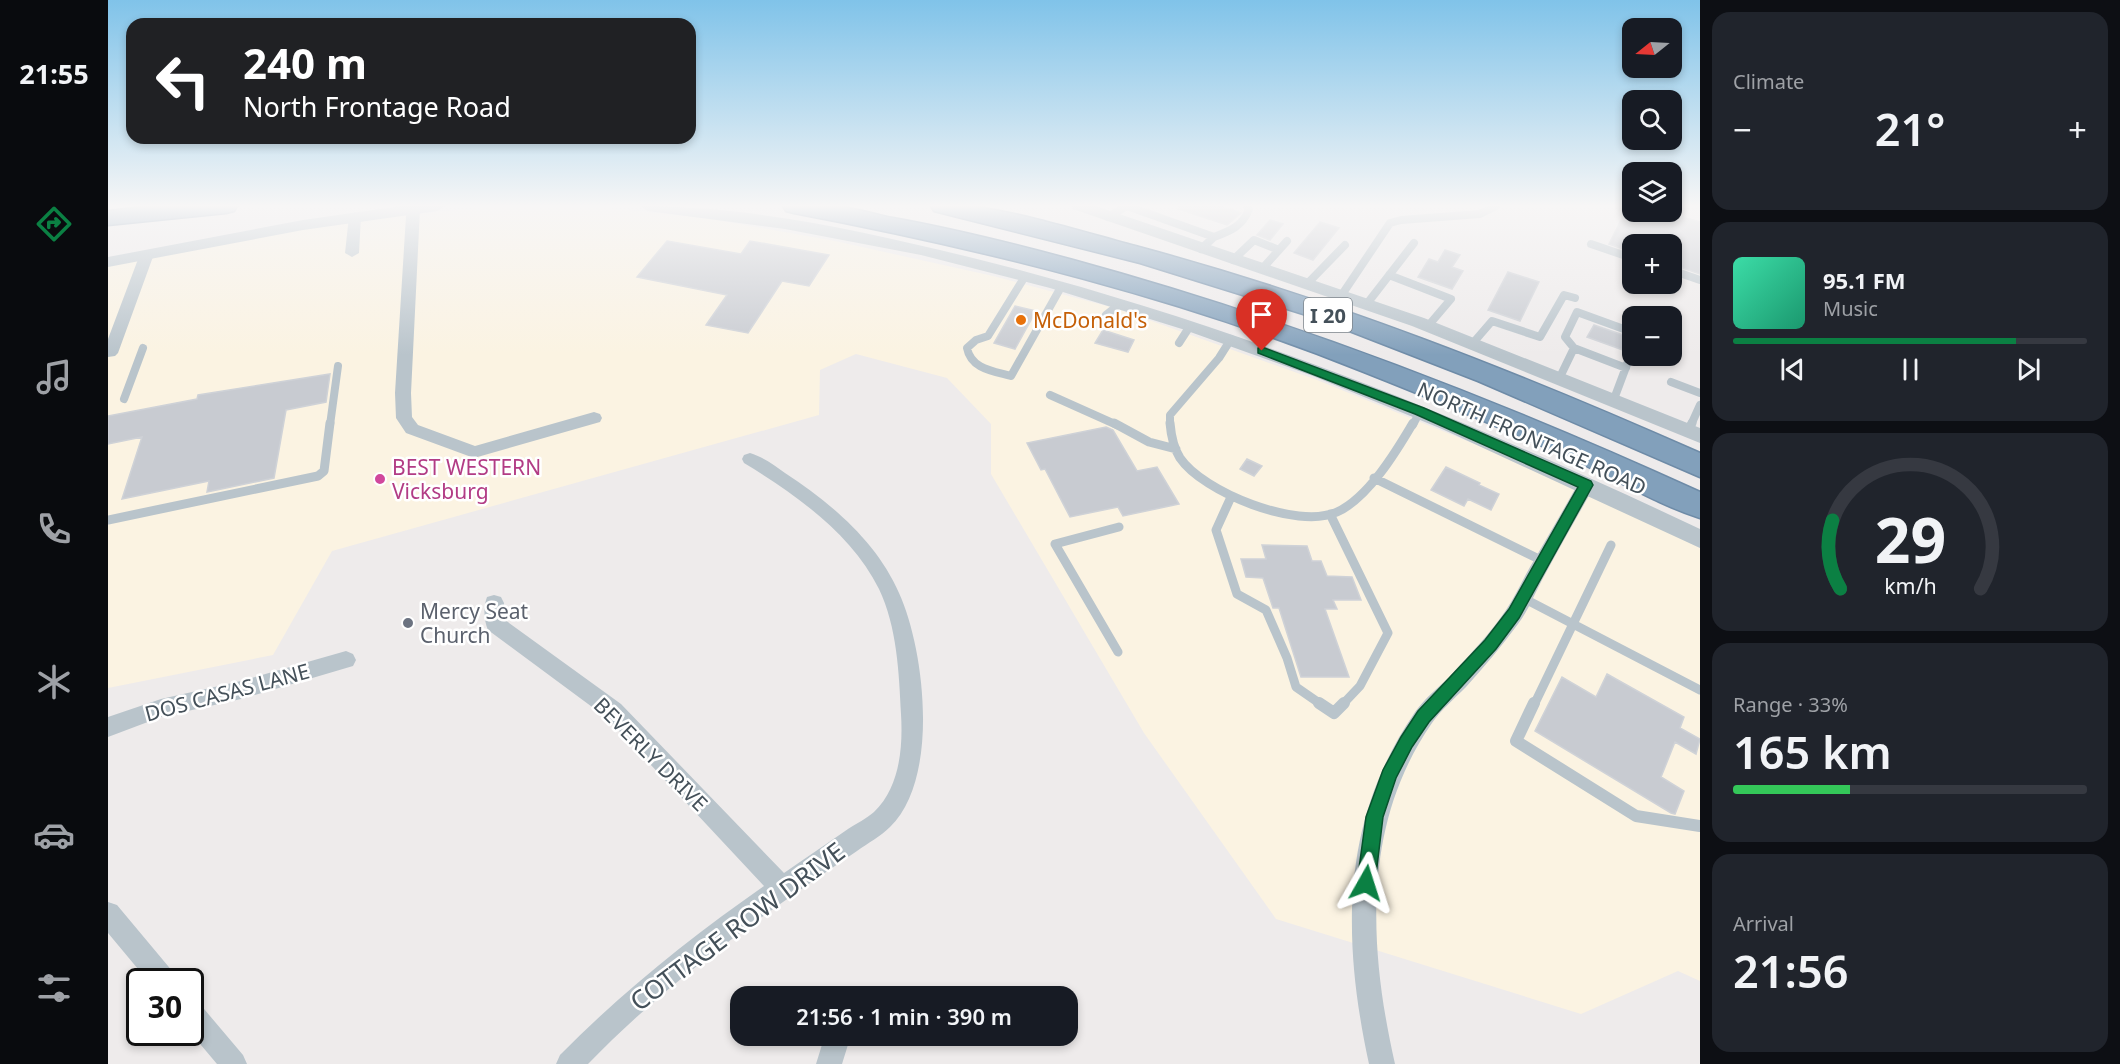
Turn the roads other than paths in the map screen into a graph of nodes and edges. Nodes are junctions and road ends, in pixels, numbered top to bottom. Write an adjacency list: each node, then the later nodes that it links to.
1 (139, 256): 14 (street)
2 (146, 256): 33 (street)
3 (410, 256): 44 (street)
4 (933, 256): 18 (street, NORTH FRONTAGE ROAD)
5 (1033, 256): 52 (highway, I 20)
6 (1144, 256): 48 (highway, I 20)
7 (1226, 256): 13 (street)
8 (1238, 256): 13 (lane)
9 (1274, 256): 15 (lane)
10 (1335, 256): 20 (lane)
11 (1368, 256): 22 (lane)
12 (1404, 256): 17 (lane)
13 (1233, 260): 15 (street)
14 (108, 262)
15 (1262, 269): 20 (street)
16 (1682, 274): 19 (lane)
17 (1389, 275): 24 (lane); 26 (lane)
18 (1024, 278): 21 (street, NORTH FRONTAGE ROAD); 21 (lane)
19 (1700, 280)
20 (1307, 284): 22 (street)
21 (1061, 287): 25 (street, NORTH FRONTAGE ROAD)
22 (1341, 296): 24 (street)
23 (1575, 298): 30 (lane)
24 (1366, 305): 26 (street)
25 (1190, 326): 28 (street, NORTH FRONTAGE ROAD); 29 (lane)
26 (1428, 326): 30 (street)
27 (1622, 328): 32 (lane)
28 (1231, 339): 43 (street, NORTH FRONTAGE ROAD); 46 (lane)
29 (1179, 343)
30 (1473, 343): 36 (street)
31 (143, 348): 40 (lane)
32 (1574, 348): 35 (lane); 36 (lane)
33 (110, 353)
34 (338, 366): 54 (lane)
35 (1626, 368): 41 (lane)
36 (1560, 377): 41 (street)
37 (1671, 381): 38 (lane)
38 (1700, 393)
39 (1050, 395): 46 (lane)
40 (124, 399)
41 (1614, 399): 45 (street)
42 (1700, 405): 45 (lane)
43 (1420, 411): 49 (lane); 50 (street, NORTH FRONTAGE ROAD)
44 (594, 418)
45 (1694, 434)
46 (1176, 449): 51 (lane)
47 (750, 459): 67 (street, COTTAGE ROW DRIVE)
48 (1700, 466)
49 (1374, 477): 53 (lane); 58 (lane)
50 (1586, 485): 56 (street, NORTH FRONTAGE ROAD); 58 (street)
51 (1231, 497): 53 (lane); 53 (lane)
52 (1700, 506)
53 (1330, 514)
54 (108, 520)
55 (1119, 527): 62 (lane)
56 (1700, 539)
57 (1611, 545): 61 (lane)
58 (1543, 561): 59 (street)
59 (1523, 598): 61 (lane); 75 (street)
60 (494, 603): 67 (street, BEVERLY DRIVE)
61 (1573, 623): 64 (lane); 66 (lane)
62 (1118, 652)
63 (346, 660): 65 (street, DOS CASAS LANE)
64 (1700, 690)
65 (108, 728)
66 (1700, 826)
67 (783, 889): 73 (street, COTTAGE ROW DRIVE)
68 (108, 914): 69 (street)
69 (153, 968)
70 (204, 1029): 72 (street)
71 (835, 1046): 74 (street)
72 (234, 1064)
73 (569, 1064)
74 (829, 1064)
75 (1382, 1064)

